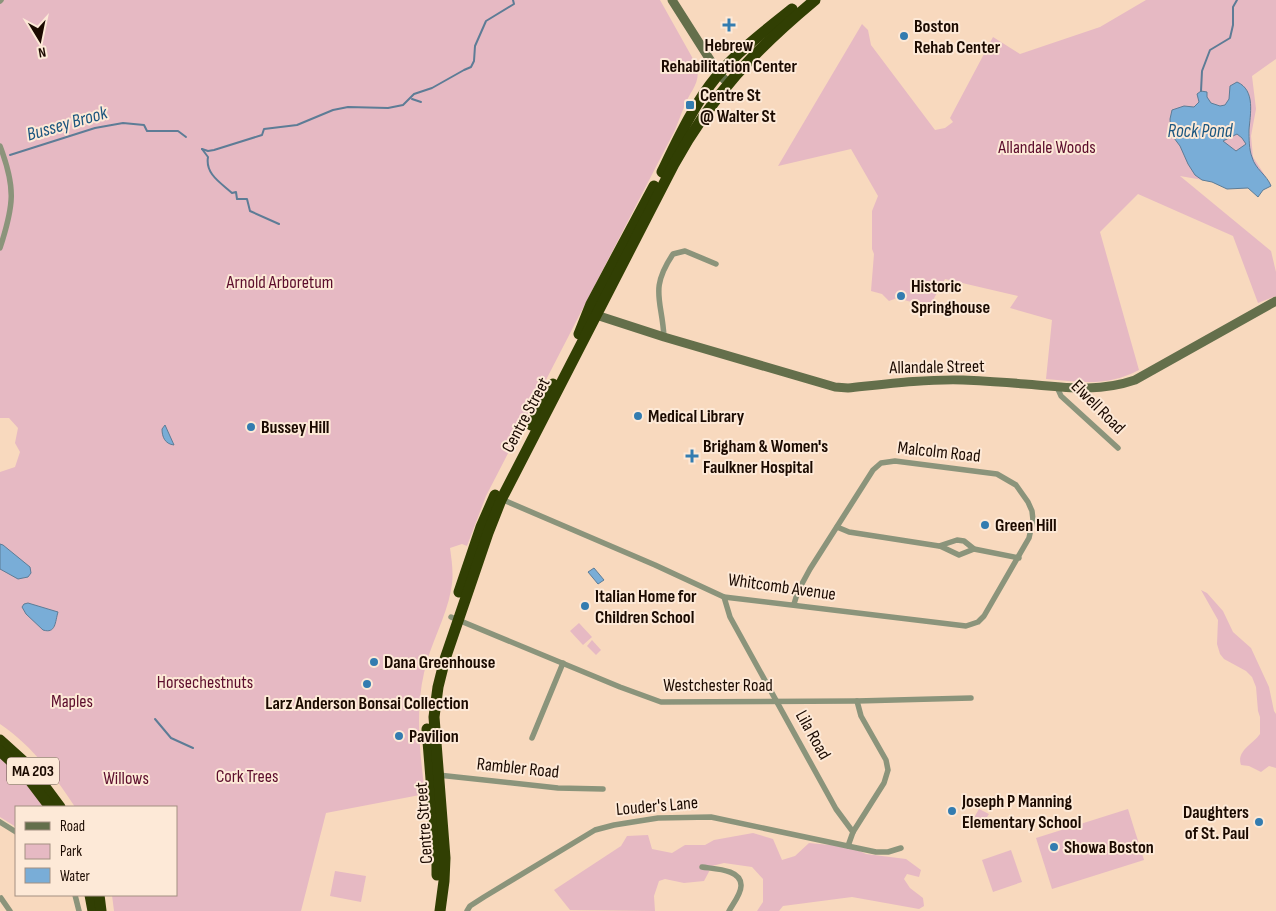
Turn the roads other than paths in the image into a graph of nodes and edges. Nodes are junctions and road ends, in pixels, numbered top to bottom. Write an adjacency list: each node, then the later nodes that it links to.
1 (672, 0): 4 (street)
2 (803, 0): 4 (highway, Centre Street)
3 (815, 0): 5 (highway, Centre Street)
4 (719, 74): 5 (street); 10 (highway, Centre Street)
5 (728, 83): 10 (highway, Centre Street)
6 (0, 146): 7 (street)
7 (0, 248)
8 (716, 264): 11 (street)
9 (1276, 301): 12 (street, Allandale Street)
10 (593, 314): 11 (street, Allandale Street); 14 (highway, Centre Street)
11 (664, 337): 12 (street, Allandale Street)
12 (1057, 387): 13 (street, Elwell Road)
13 (1118, 448)
14 (498, 498): 19 (street, Whitcomb Avenue); 21 (highway, Centre Street)
15 (837, 527): 16 (street); 18 (street, Malcolm Road); 20 (street, Malcolm Road)
16 (939, 546): 17 (street); 17 (street)
17 (974, 548): 18 (street)
18 (1019, 558): 20 (street, Whitcomb Avenue)
19 (724, 597): 20 (street, Whitcomb Avenue); 24 (street, Lila Road)
20 (794, 604)
21 (454, 618): 22 (street, Westchester Road); 29 (highway, Centre Street)
22 (562, 663): 24 (street, Westchester Road); 26 (street)
23 (971, 698): 25 (street, Westchester Road)
24 (777, 701): 25 (street, Westchester Road); 35 (street, Lila Road)
25 (857, 701): 35 (street)
26 (532, 738)
27 (0, 740): 32 (highway, MA 203)
28 (0, 751): 31 (highway, MA 203)
29 (434, 775): 30 (street, Rambler Road); 47 (highway, Centre Street); 48 (highway, Centre Street)
30 (603, 789)
31 (49, 806)
32 (59, 806)
33 (1, 825): 34 (street)
34 (15, 832)
35 (852, 832): 36 (street)
36 (848, 846): 37 (street, Louder's Lane); 49 (street, Louder's Lane)
37 (900, 848)
38 (702, 867): 50 (street)
39 (75, 896): 44 (street)
40 (90, 896): 45 (highway)
41 (99, 896): 46 (highway)
42 (0, 897): 43 (street)
43 (10, 911)
44 (80, 911)
45 (93, 911)
46 (101, 911)
47 (432, 911)
48 (440, 911)
49 (467, 911)
50 (729, 911)

